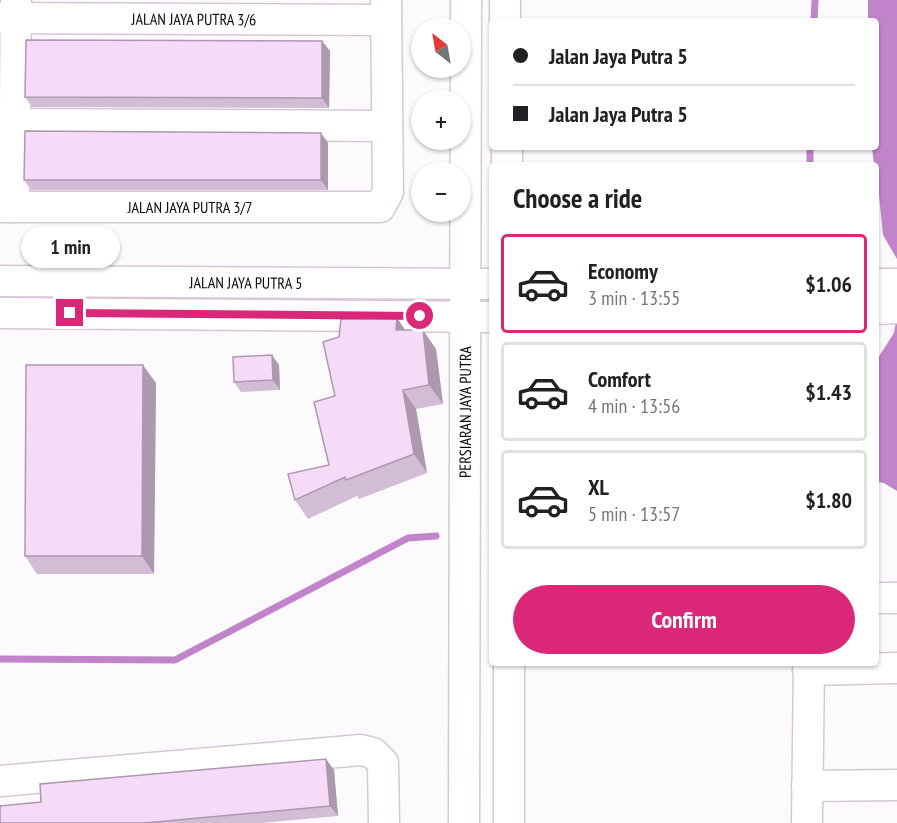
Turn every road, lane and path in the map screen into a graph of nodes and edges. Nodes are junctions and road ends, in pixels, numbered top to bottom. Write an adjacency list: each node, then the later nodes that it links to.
1 (466, 0): 10 (street, PERSIARAN JAYA PUTRA)
2 (505, 0): 5 (street)
3 (386, 10): 4 (street, JALAN JAYA PUTRA 3/6); 7 (street)
4 (11, 12): 6 (street)
5 (506, 18)
6 (8, 124): 7 (street); 8 (street)
7 (387, 126): 8 (street, JALAN JAYA PUTRA 3/7)
8 (7, 207)
9 (0, 281): 10 (street, JALAN JAYA PUTRA 5)
10 (479, 284): 14 (street, PERSIARAN JAYA PUTRA)
11 (897, 284): 12 (street)
12 (881, 299)
13 (0, 313): 14 (street, JALAN JAYA PUTRA 5)
14 (479, 316): 24 (street, PERSIARAN JAYA PUTRA)
15 (879, 598): 16 (street)
16 (897, 598)
17 (509, 666): 25 (street)
18 (809, 667): 19 (street); 22 (street)
19 (897, 668)
20 (0, 781): 23 (street)
21 (897, 784): 22 (street)
22 (807, 786): 26 (street)
23 (384, 823)
24 (464, 823)
25 (508, 823)
26 (807, 823)

